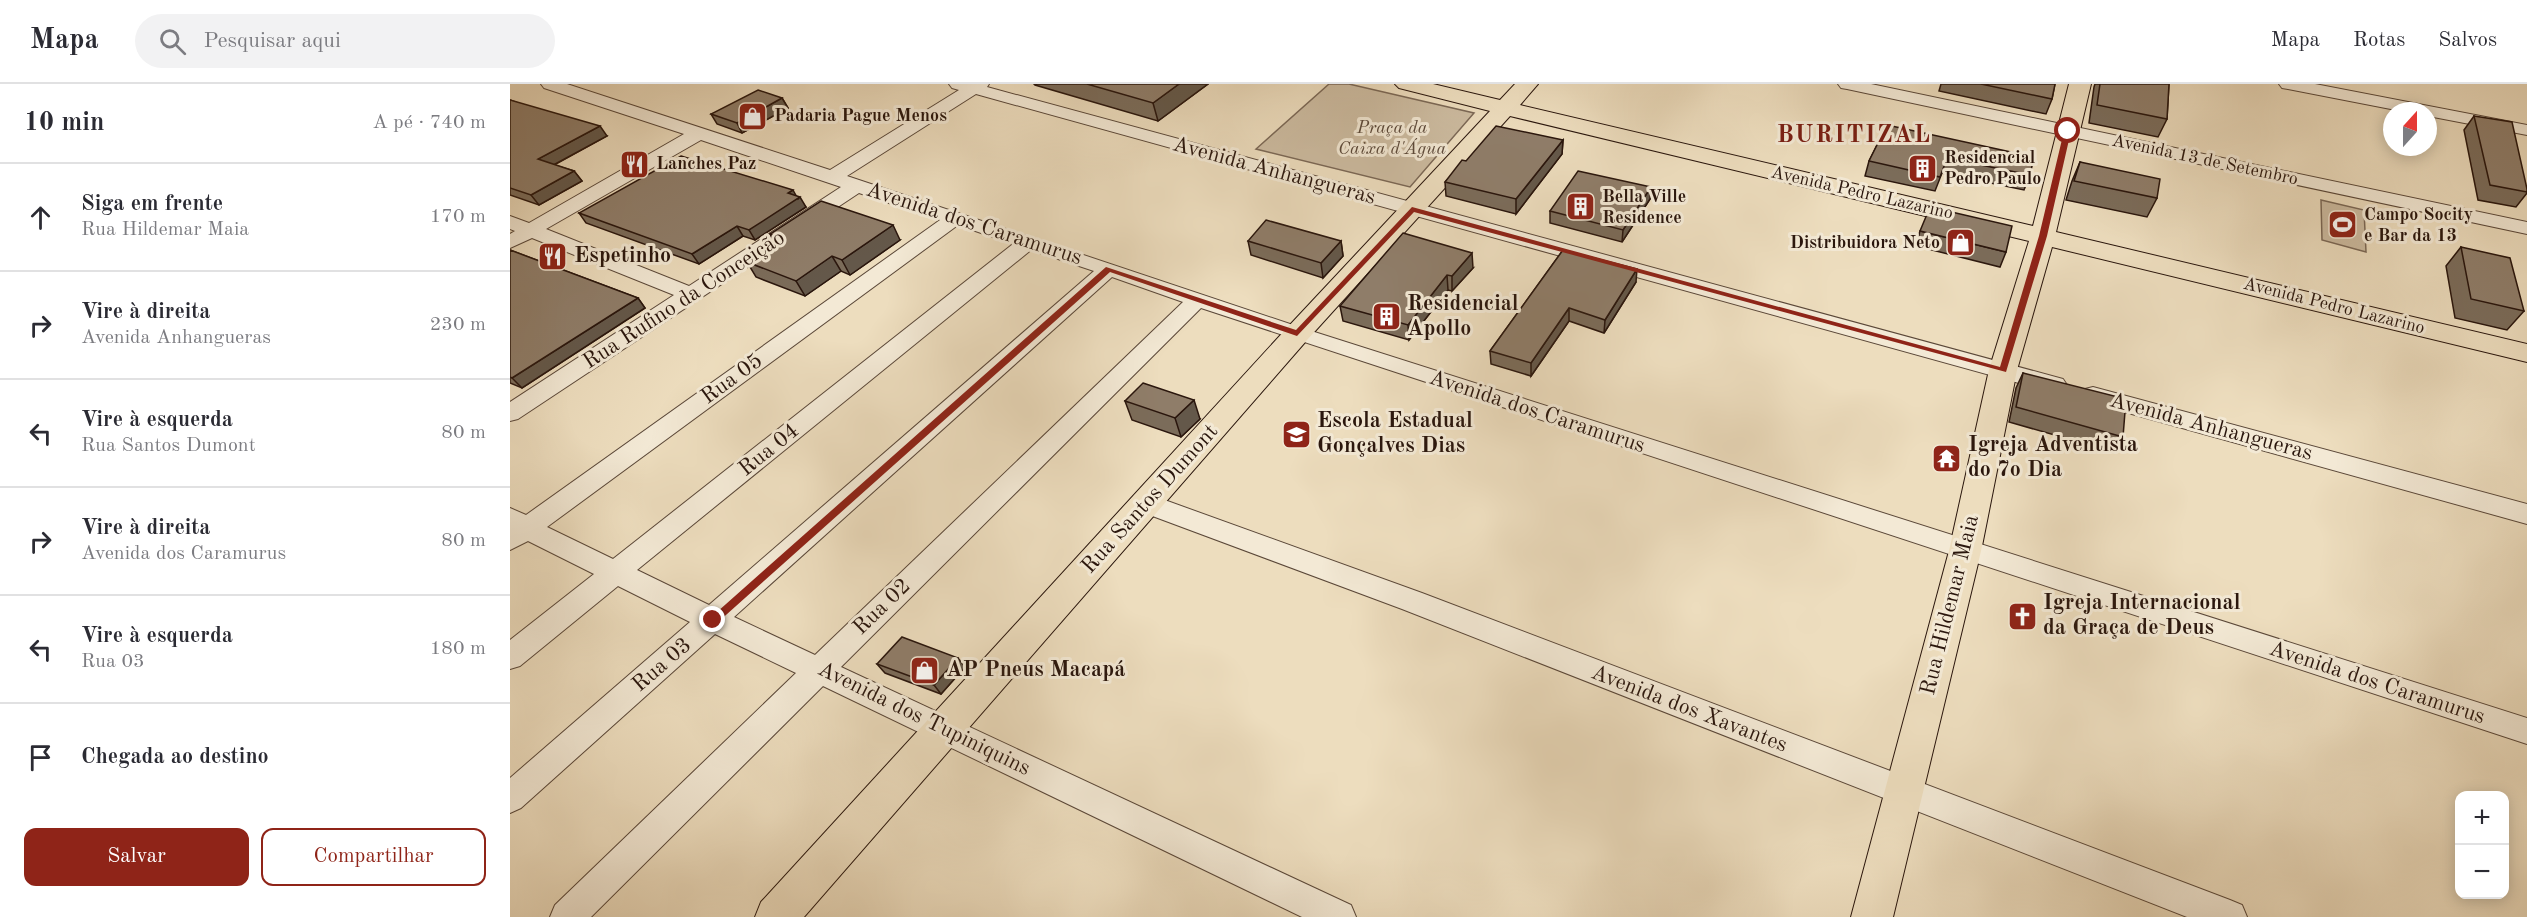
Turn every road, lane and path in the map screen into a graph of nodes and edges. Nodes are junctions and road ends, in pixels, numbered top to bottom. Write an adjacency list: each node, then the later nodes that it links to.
1 (550, 84): 11 (street, Avenida dos Caramurus)
2 (1406, 84): 8 (main road, Avenida Pedro Lazarino)
3 (1527, 84): 8 (main road, Rua Santos Dumont)
4 (1848, 84): 10 (street, Avenida 13 de Setembro)
5 (2080, 84): 10 (main road, Rua Hildemar Maia)
6 (2289, 84): 9 (street)
7 (970, 86): 12 (street); 14 (street, Avenida Anhangueras)
8 (1505, 109): 14 (main road, Rua Santos Dumont); 19 (main road, Avenida Pedro Lazarino)
9 (2527, 130)
10 (2068, 131): 17 (street, Avenida 13 de Setembro); 19 (main road, Rua Hildemar Maia)
11 (700, 133): 12 (street, Avenida dos Caramurus); 18 (street)
12 (832, 177): 13 (street, Avenida dos Caramurus)
13 (856, 185): 15 (street, Avenida dos Caramurus); 23 (street, Rua Rufino da Conceição)
14 (1412, 209): 25 (main road, Rua Santos Dumont); 27 (street, Avenida Anhangueras)
15 (954, 218): 21 (street, Avenida dos Caramurus); 31 (street, Rua 05)
16 (510, 222): 18 (street)
17 (2527, 228)
18 (532, 230): 20 (street); 23 (street)
19 (2043, 236): 26 (main road, Avenida Pedro Lazarino); 27 (main road, Rua Hildemar Maia)
20 (510, 242)
21 (1028, 242): 22 (street, Avenida dos Caramurus); 33 (street, Rua 04)
22 (1109, 269): 24 (street, Avenida dos Caramurus); 34 (street, Rua 03)
23 (692, 295): 28 (street, Rua Rufino da Conceição)
24 (1198, 299): 25 (street, Avenida dos Caramurus); 36 (street, Rua 02)
25 (1297, 334): 29 (main road, Rua Santos Dumont); 32 (street, Avenida dos Caramurus)
26 (2527, 353)
27 (2003, 370): 30 (street, Avenida Anhangueras); 32 (main road, Rua Hildemar Maia)
28 (510, 413)
29 (1148, 504): 37 (main road, Rua Santos Dumont); 39 (street, Avenida dos Xavantes)
30 (2527, 514)
31 (515, 528): 33 (street, Avenida dos Tupiniquins)
32 (1965, 551): 38 (street, Avenida dos Caramurus); 39 (main road, Rua Hildemar Maia)
33 (616, 572): 34 (street, Avenida dos Tupiniquins); 35 (street, Rua 04)
34 (713, 620): 36 (street, Avenida dos Tupiniquins); 40 (street, Rua 03)
35 (510, 657)
36 (819, 668): 37 (street, Avenida dos Tupiniquins); 41 (street, Rua 02)
37 (943, 729): 42 (main road, Rua Santos Dumont); 43 (street, Avenida dos Tupiniquins)
38 (2527, 731)
39 (1902, 792): 44 (main road, Rua Hildemar Maia); 45 (street, Avenida dos Xavantes)
40 (510, 798)
41 (567, 917)
42 (776, 917)
43 (1339, 917)
44 (1872, 917)
45 (2230, 917)

